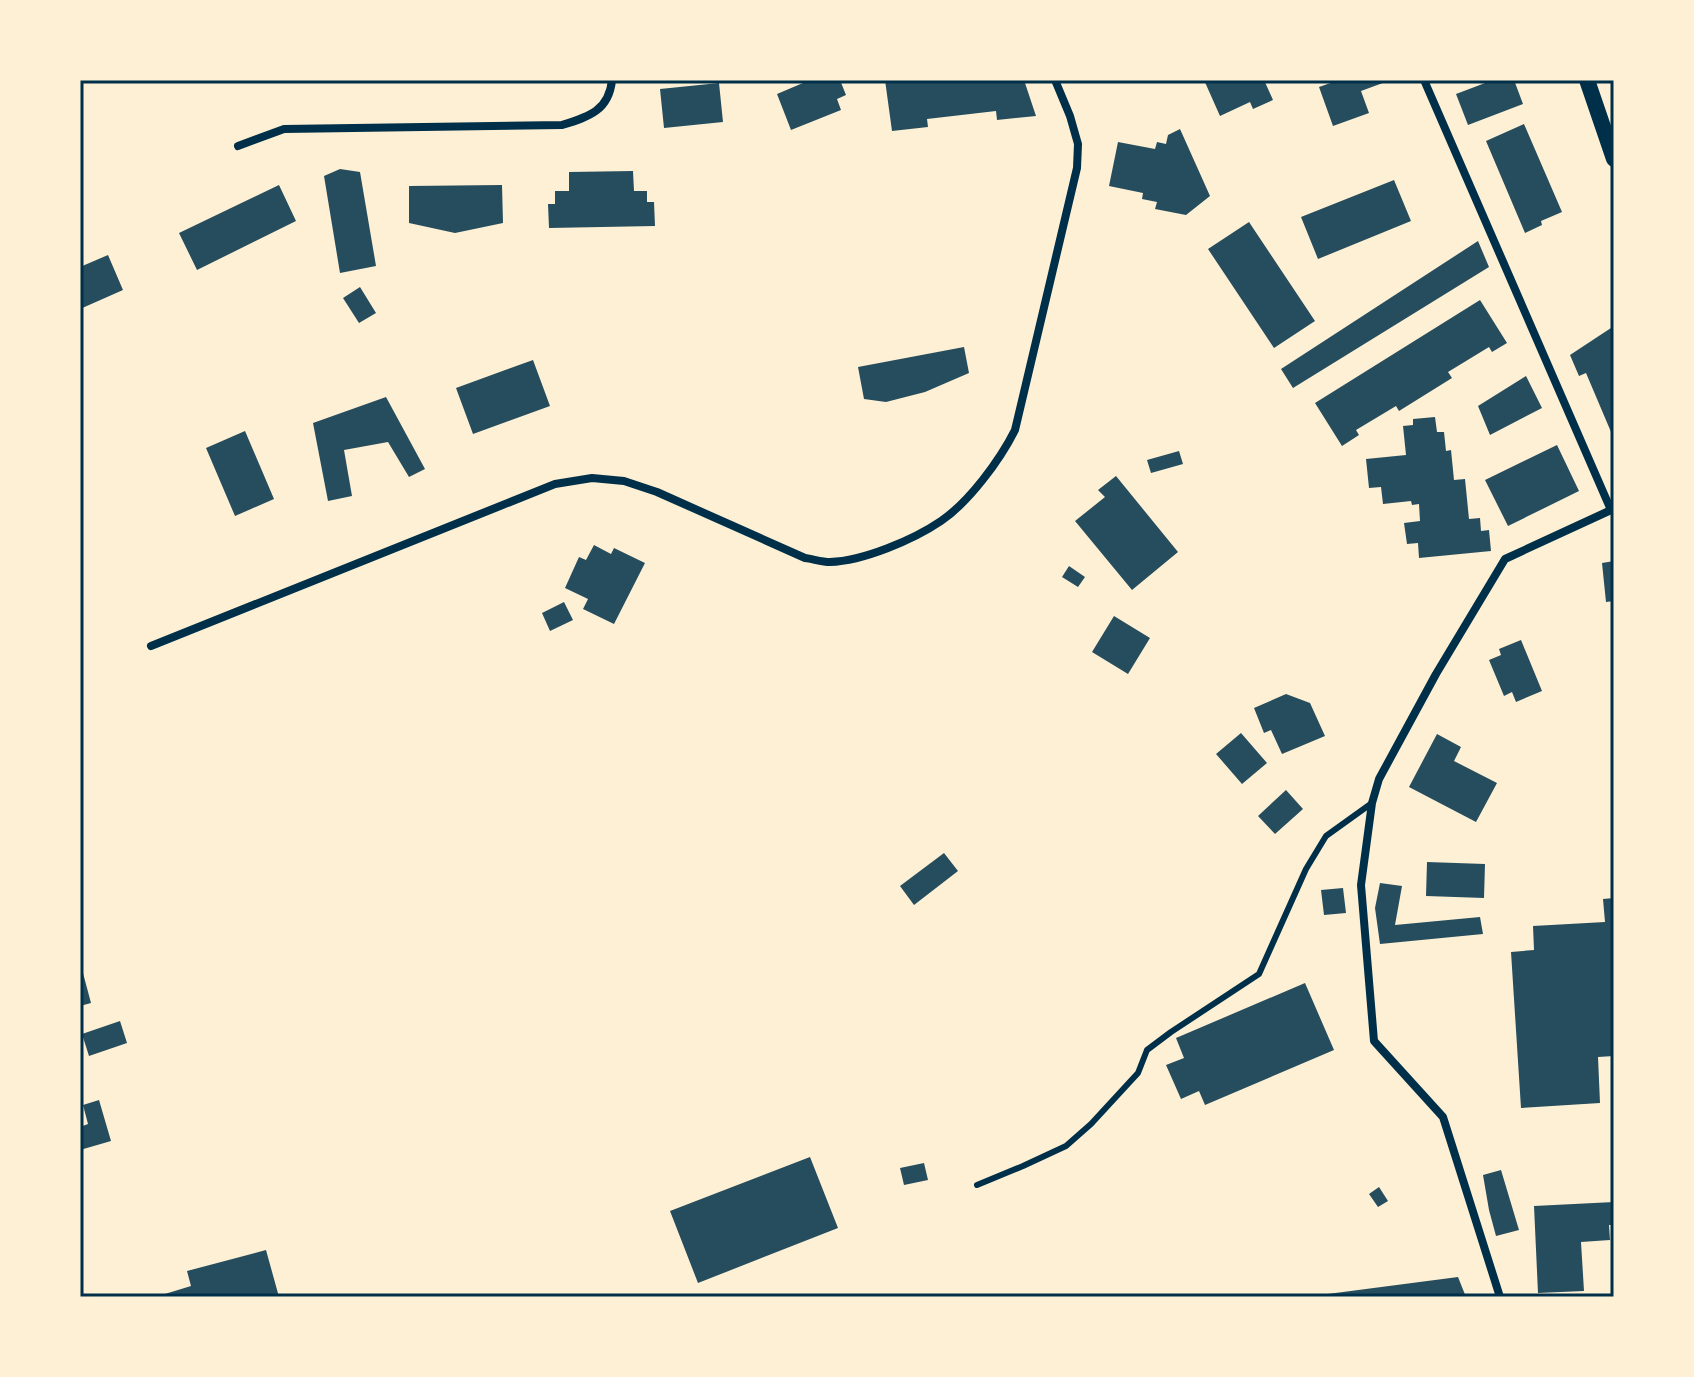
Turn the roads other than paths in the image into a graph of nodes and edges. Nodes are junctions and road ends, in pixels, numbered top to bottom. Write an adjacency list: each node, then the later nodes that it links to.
1 (612, 80): 5 (street)
2 (1055, 80): 8 (street)
3 (1424, 80): 7 (street)
4 (1587, 80): 6 (main road)
5 (238, 146)
6 (1614, 159)
7 (1612, 510): 9 (street)
8 (151, 646)
9 (1372, 803): 10 (lane); 11 (street)
10 (977, 1185)
11 (1500, 1297)

